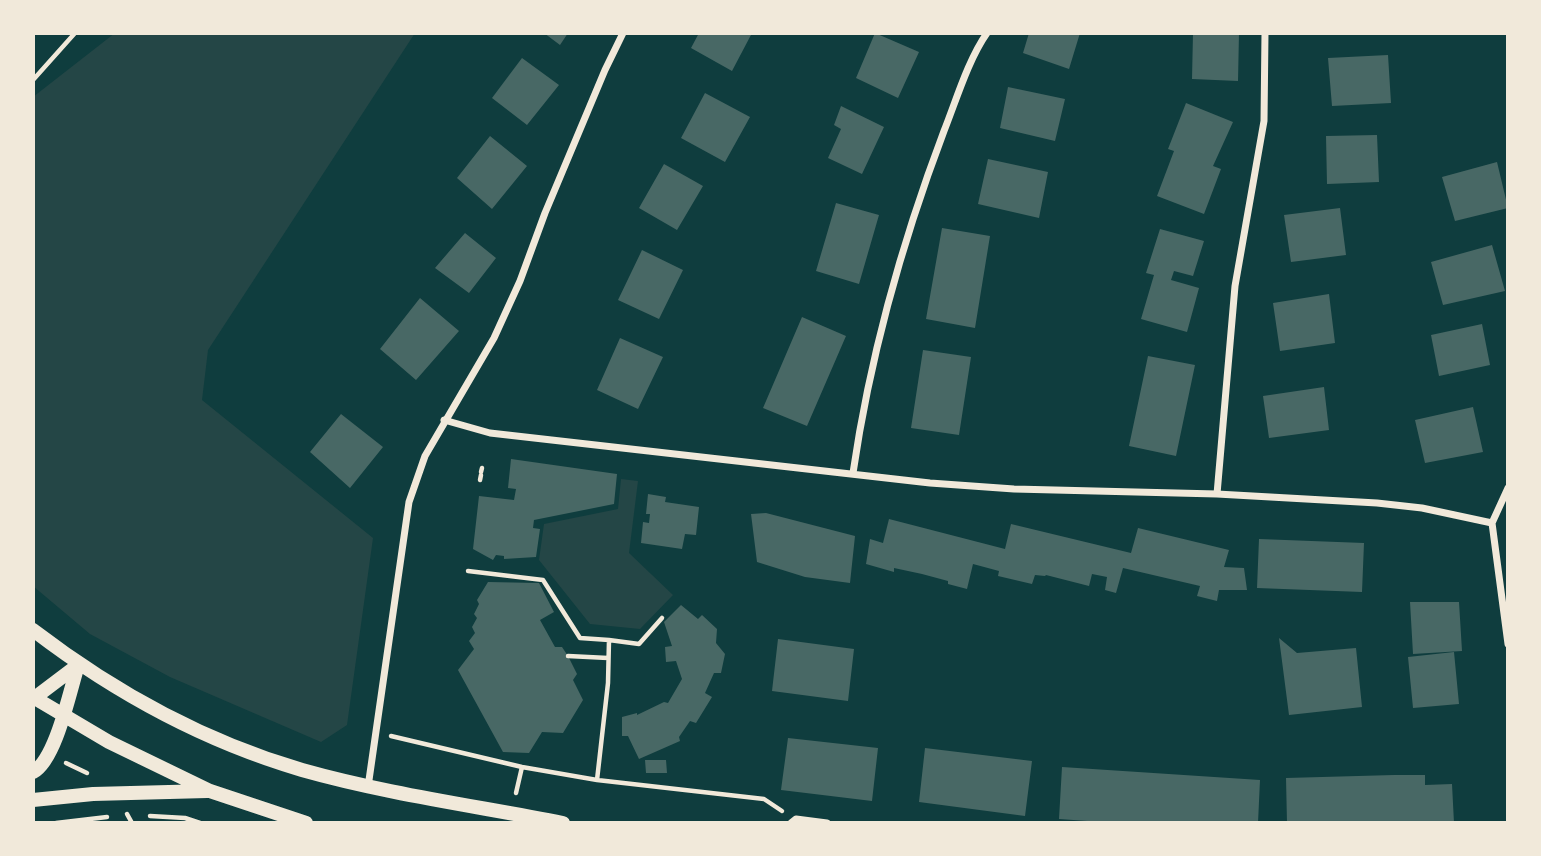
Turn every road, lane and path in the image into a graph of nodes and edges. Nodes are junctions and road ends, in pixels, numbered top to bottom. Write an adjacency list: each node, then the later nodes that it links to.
1 (75, 33): 5 (path)
2 (622, 33): 6 (street)
3 (987, 33): 7 (street)
4 (1265, 33): 9 (street)
5 (33, 79)
6 (444, 420): 7 (street); 21 (street)
7 (853, 473): 9 (street)
8 (1508, 488): 10 (street)
9 (1217, 495): 10 (street)
10 (1492, 523): 15 (street)
11 (468, 571): 14 (path)
12 (662, 618): 14 (path)
13 (33, 630): 18 (main road)
14 (609, 640): 17 (path)
15 (1508, 644)
16 (568, 656): 17 (path)
17 (608, 659): 26 (path)
18 (78, 664): 19 (main road); 20 (main road); 27 (main road)
19 (34, 698): 20 (main road)
20 (63, 715): 25 (main road); 29 (main road)
21 (376, 732): 23 (path); 27 (street)
22 (59, 760): 24 (path)
23 (522, 767): 26 (path); 28 (path)
24 (95, 768)
25 (33, 772)
26 (597, 780): 31 (path)
27 (368, 787): 37 (main road)
28 (517, 787)
29 (210, 791): 30 (main road); 36 (main road)
30 (33, 800)
31 (778, 808)
32 (127, 814): 33 (path); 34 (path); 35 (path)
33 (56, 823)
34 (132, 823)
35 (200, 823)
36 (306, 823)
37 (563, 823)
38 (791, 823): 39 (street)
39 (827, 823)

